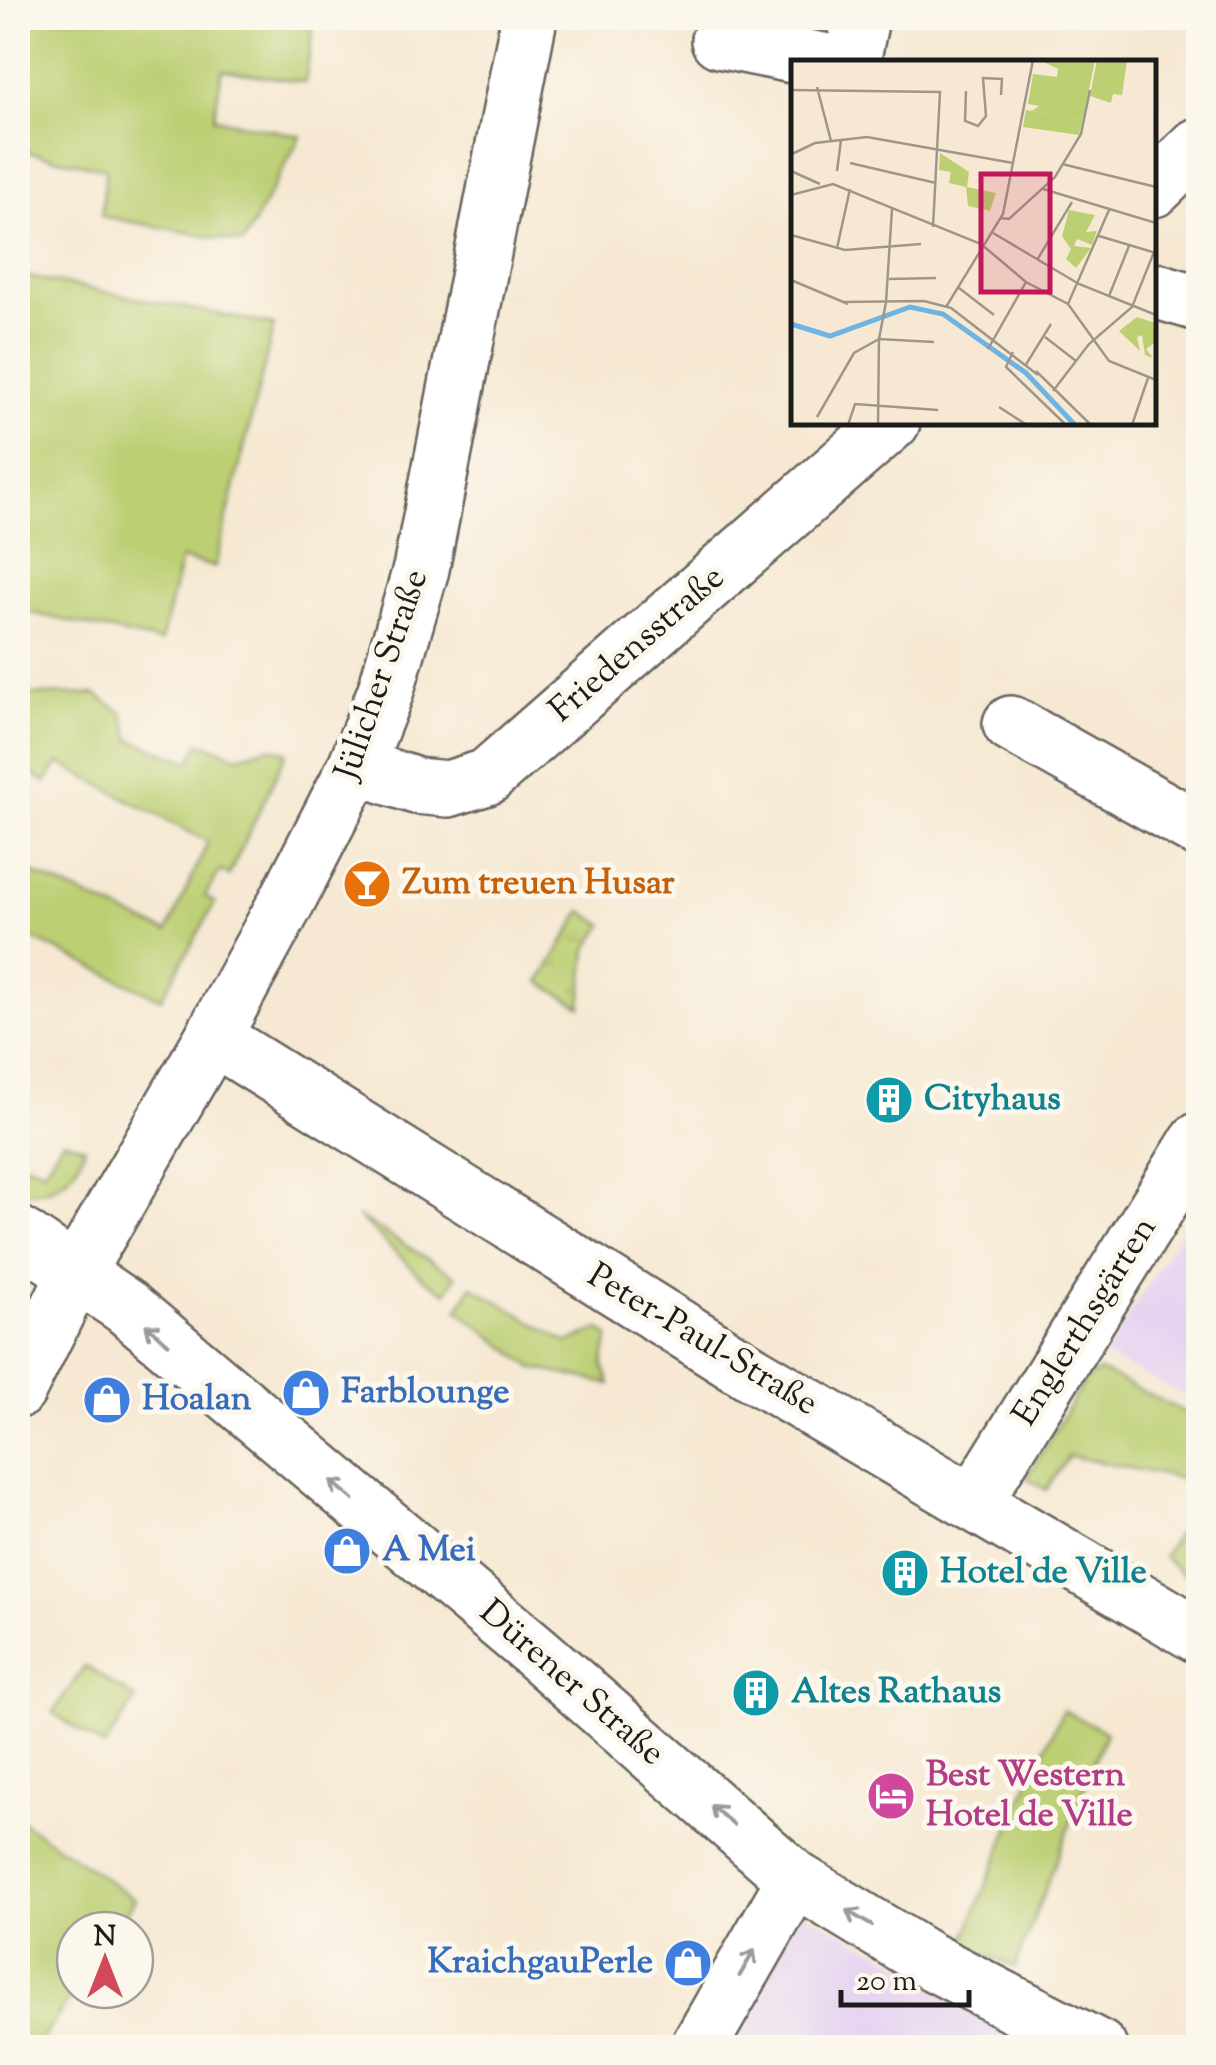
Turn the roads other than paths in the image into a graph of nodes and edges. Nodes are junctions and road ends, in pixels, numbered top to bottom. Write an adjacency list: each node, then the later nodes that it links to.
1 (529, 18): 12 (street, Jülicher Straße)
2 (861, 18): 5 (street)
3 (719, 40): 4 (street)
4 (817, 60)
5 (852, 60)
6 (1198, 146): 7 (street)
7 (1156, 187)
8 (1156, 291): 9 (street)
9 (1198, 303)
10 (889, 425): 12 (street, Friedensstraße)
11 (1012, 724): 13 (street)
12 (356, 766): 14 (street, Jülicher Straße)
13 (1198, 830)
14 (212, 1037): 17 (street, Jülicher Straße); 19 (street, Peter-Paul-Straße)
15 (1198, 1141): 19 (street, Englerthsgärten)
16 (18, 1234): 17 (street, Dürener Straße)
17 (76, 1273): 18 (street, Jülicher Straße); 21 (street, Dürener Straße, one-way to 17)
18 (18, 1390)
19 (973, 1503): 20 (street, Peter-Paul-Straße)
20 (1198, 1635)
21 (796, 1879): 22 (street, one-way to 21); 23 (street, Dürener Straße, one-way to 21)
22 (698, 2048)
23 (1099, 2048)

